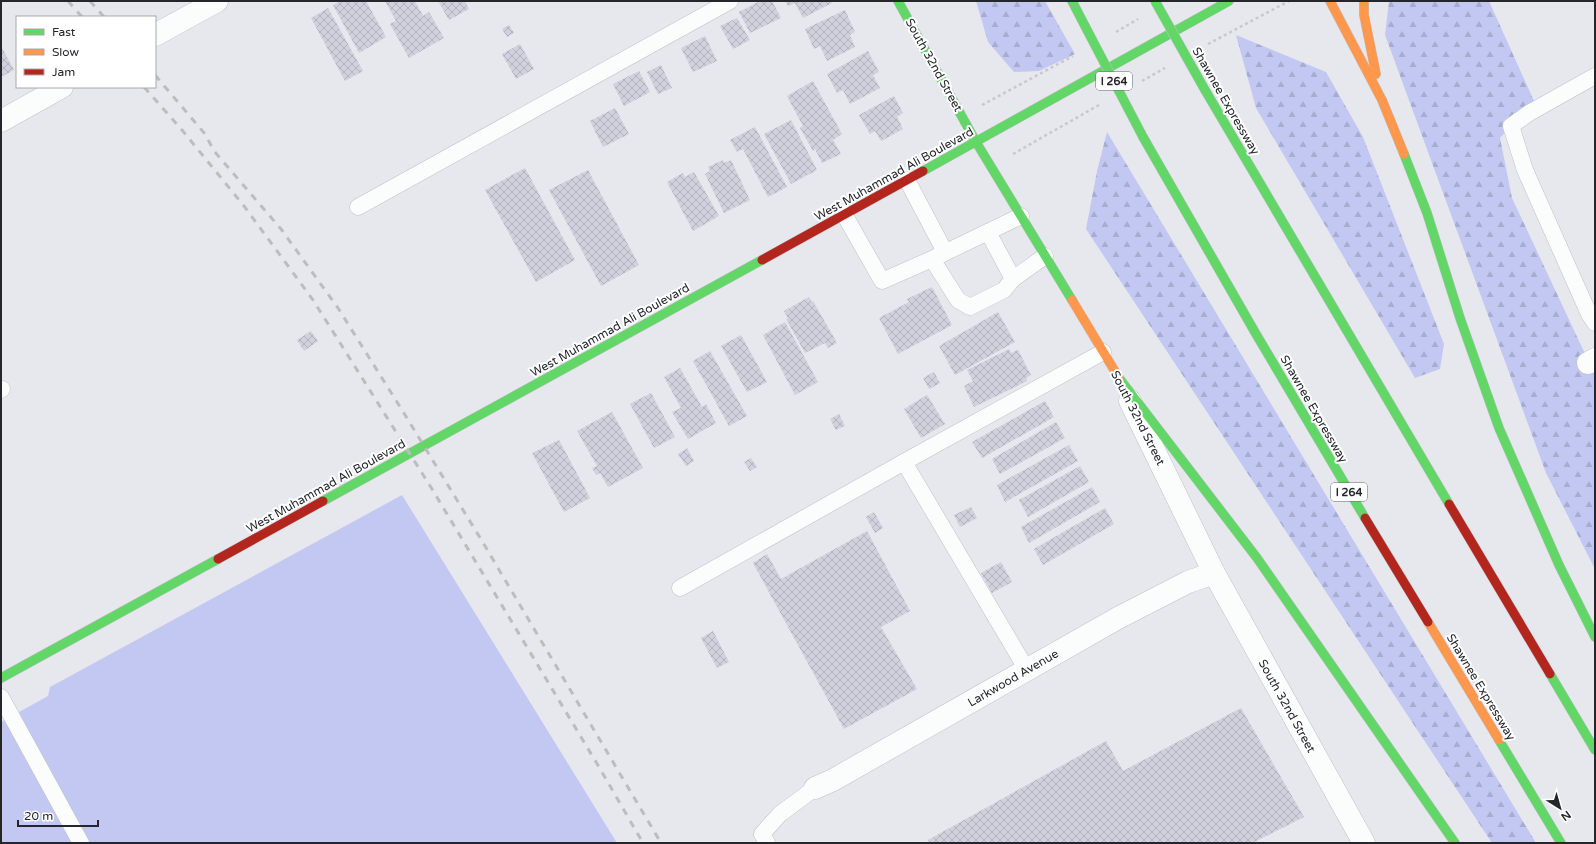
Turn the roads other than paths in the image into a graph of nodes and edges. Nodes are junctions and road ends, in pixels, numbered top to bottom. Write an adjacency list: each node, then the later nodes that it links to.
1 (217, 1): 11 (street)
2 (730, 1): 18 (lane)
3 (898, 1): 16 (main road, South 32nd Street)
4 (1072, 1): 41 (main road, Shawnee Expressway / I 264, bridge)
5 (1156, 1): 35 (main road, Shawnee Expressway, bridge)
6 (1215, 1): 10 (main road)
7 (1229, 1): 10 (main road, West Muhammad Ali Boulevard)
8 (1330, 1): 14 (main road)
9 (1364, 1): 14 (main road)
10 (1201, 18): 16 (main road, West Muhammad Ali Boulevard)
11 (156, 34)
12 (1595, 76): 25 (lane)
13 (60, 88): 15 (street)
14 (1382, 100): 31 (main road)
15 (1, 121)
16 (976, 142): 17 (main road, West Muhammad Ali Boulevard); 20 (main road, South 32nd Street)
17 (907, 180): 19 (main road, West Muhammad Ali Boulevard); 22 (lane)
18 (358, 207)
19 (844, 214): 22 (lane); 33 (main road, West Muhammad Ali Boulevard)
20 (1021, 216): 21 (lane); 23 (main road, South 32nd Street)
21 (988, 232): 22 (lane); 24 (lane)
22 (938, 256): 24 (lane)
23 (1046, 256): 24 (lane); 26 (main road, South 32nd Street)
24 (1013, 279)
25 (1595, 323)
26 (1103, 352): 27 (main road, South 32nd Street); 28 (lane)
27 (1119, 378): 29 (street, South 32nd Street); 40 (main road)
28 (904, 462): 30 (lane); 32 (lane)
29 (1214, 573): 32 (street, Larkwood Avenue); 39 (street, South 32nd Street)
30 (680, 588)
31 (1595, 637)
32 (1027, 670): 36 (street, Larkwood Avenue)
33 (1, 678)
34 (1, 697): 37 (lane)
35 (1595, 750)
36 (814, 788): 38 (lane)
37 (81, 843)
38 (767, 843)
39 (1364, 843)
40 (1455, 843)
41 (1561, 843)

